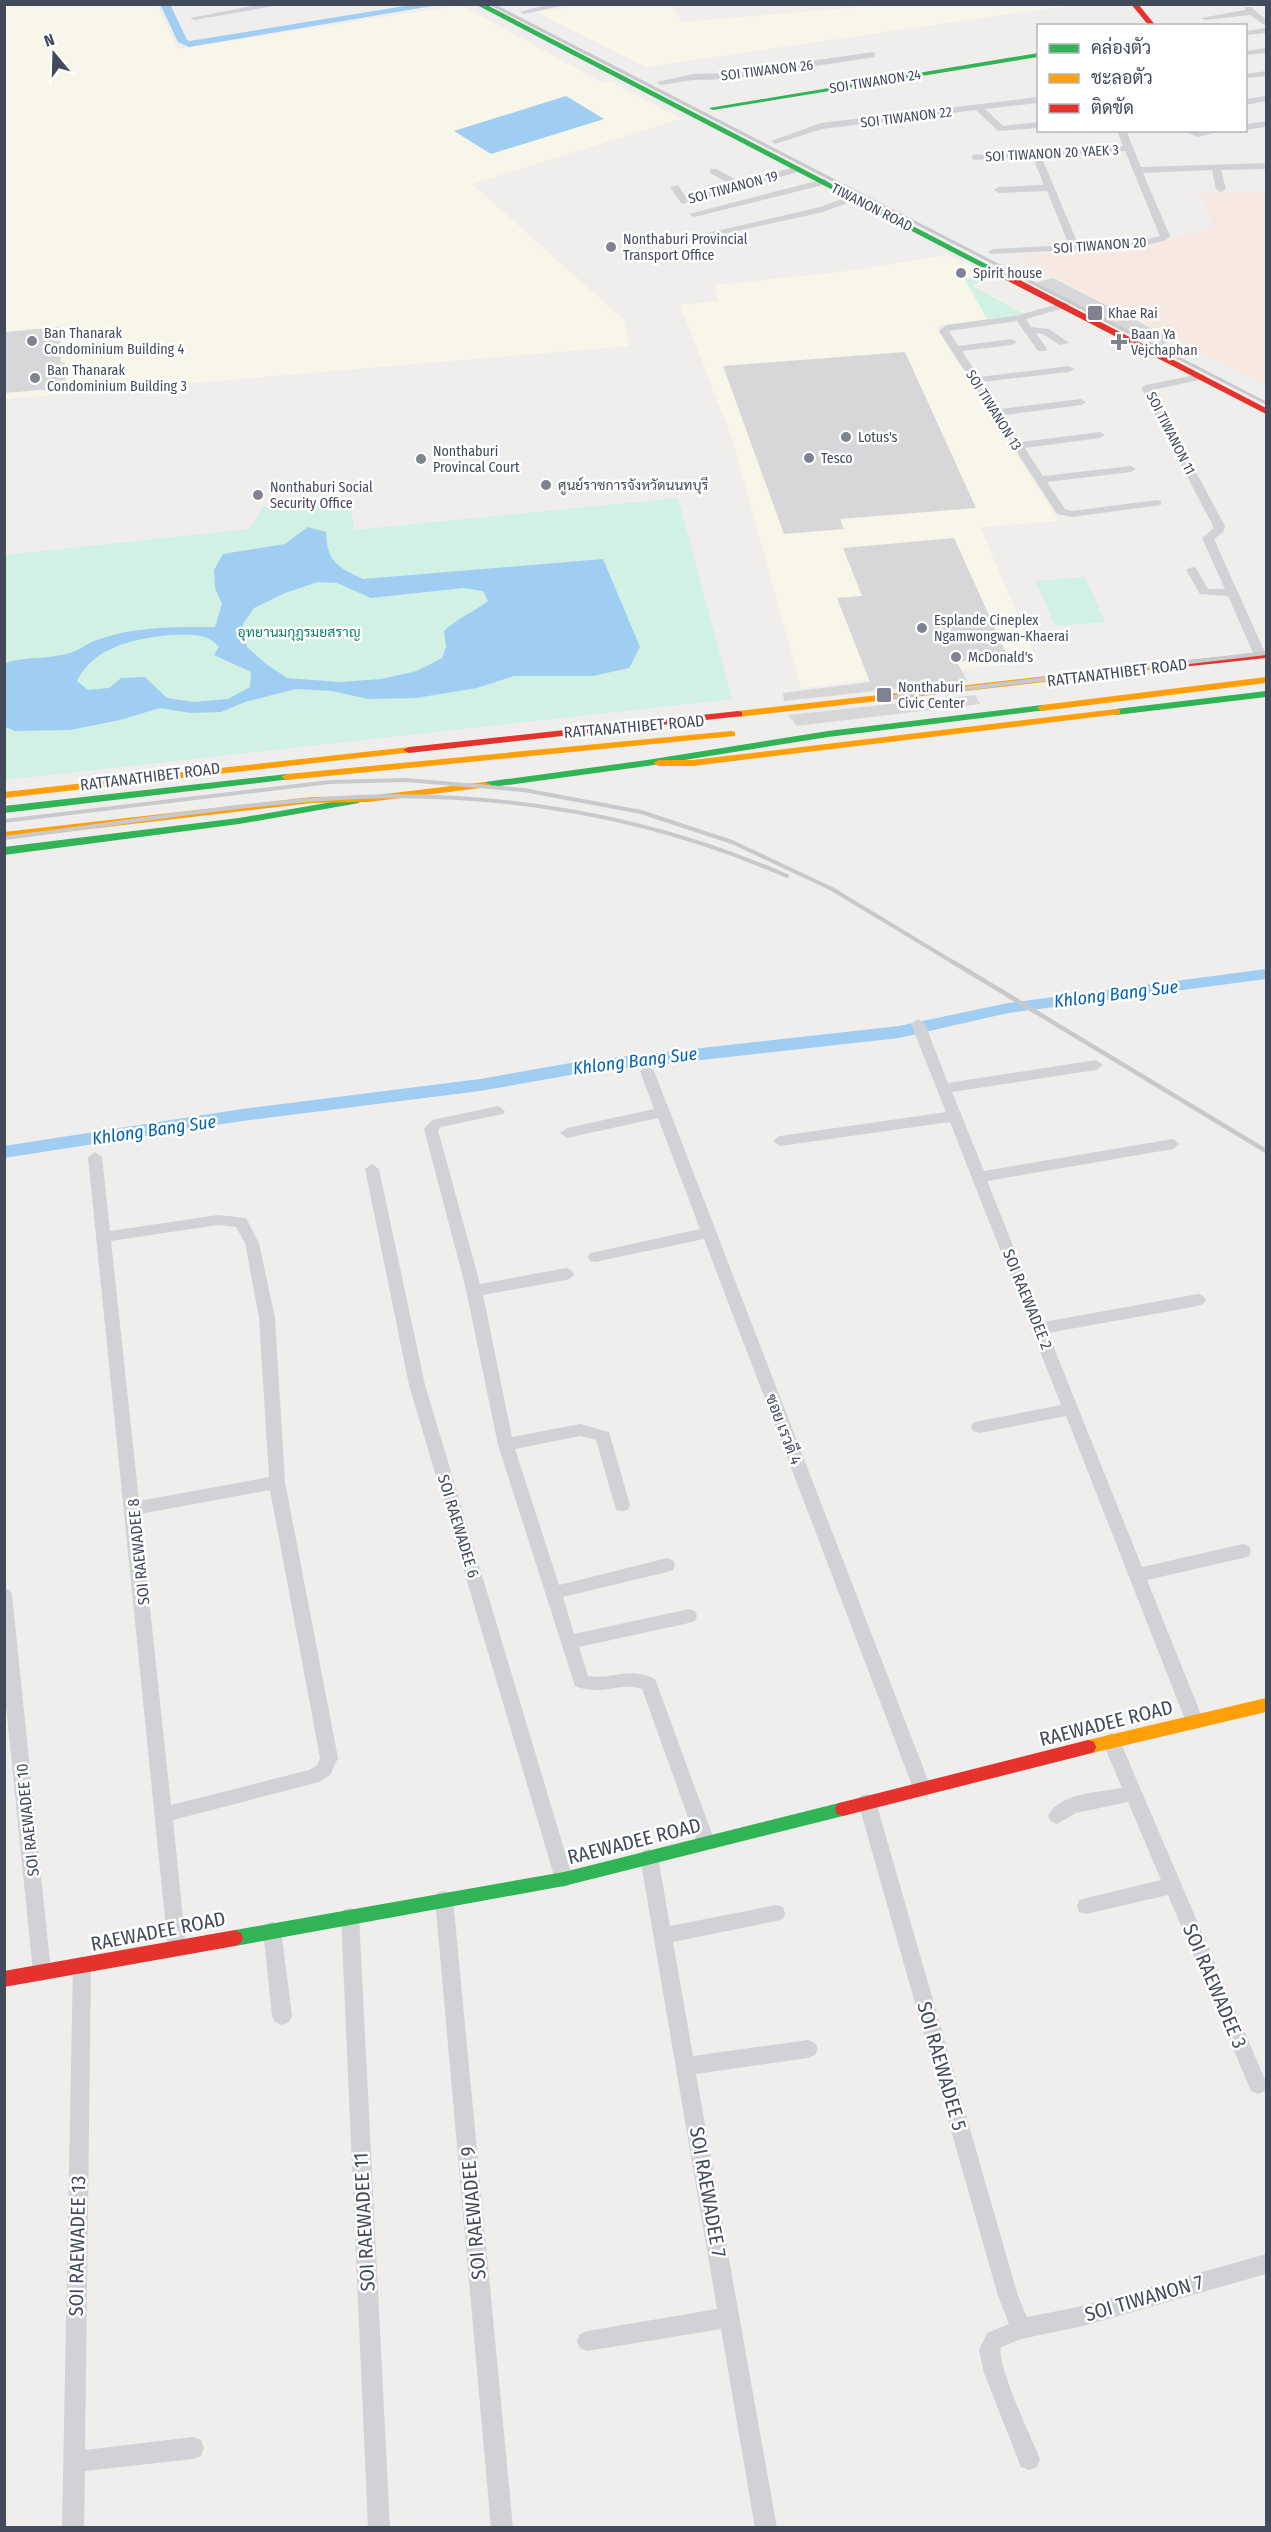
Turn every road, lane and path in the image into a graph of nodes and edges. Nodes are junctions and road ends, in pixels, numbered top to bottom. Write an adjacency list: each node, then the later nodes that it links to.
1 (282, 4): 7 (street)
2 (478, 4): 19 (main road, TIWANON ROAD)
3 (509, 4): 6 (main road)
4 (565, 4): 6 (street)
5 (1134, 4): 9 (main road)
6 (524, 12): 11 (main road)
7 (194, 18)
8 (1205, 18): 10 (street)
9 (1152, 24)
10 (1266, 24)
11 (552, 26)
12 (1266, 31): 13 (street)
13 (1247, 33)
14 (598, 50): 19 (main road)
15 (1266, 51): 16 (street)
16 (1247, 53)
17 (872, 55): 22 (street, SOI TIWANON 26)
18 (1037, 55): 28 (main road, SOI TIWANON 24)
19 (579, 56): 42 (main road, TIWANON ROAD)
20 (1266, 74): 21 (street)
21 (1247, 76)
22 (656, 80): 23 (main road)
23 (682, 93)
24 (1266, 99): 26 (street)
25 (1037, 100): 27 (street, SOI TIWANON 22)
26 (1247, 102)
27 (978, 107): 30 (street); 35 (street, SOI TIWANON 22)
28 (733, 119)
29 (1266, 124): 31 (street)
30 (1037, 125)
31 (1247, 127)
32 (1122, 132): 37 (street, SOI TIWANON 20)
33 (1191, 132): 34 (street)
34 (1210, 132)
35 (769, 138): 36 (main road)
36 (789, 148)
37 (1129, 148): 38 (street, SOI TIWANON 20 YAEK 3); 43 (street, SOI TIWANON 20)
38 (1036, 154): 39 (street, SOI TIWANON 20 YAEK 3); 48 (street)
39 (975, 157)
40 (1266, 166): 41 (street)
41 (1216, 168): 43 (street); 49 (street)
42 (798, 169): 45 (main road, TIWANON ROAD); 46 (street, SOI TIWANON 19)
43 (1139, 170): 55 (street, SOI TIWANON 20)
44 (713, 171): 46 (street)
45 (824, 182): 51 (main road, TIWANON ROAD); 52 (street)
46 (740, 186): 52 (street, SOI TIWANON 19)
47 (675, 187): 52 (street, SOI TIWANON 19)
48 (1050, 188): 50 (street); 55 (street)
49 (1221, 189)
50 (999, 190)
51 (853, 198): 53 (street); 58 (main road, TIWANON ROAD)
52 (687, 208)
53 (687, 239)
54 (978, 244): 56 (main road)
55 (1075, 248): 56 (street, SOI TIWANON 20)
56 (993, 252): 57 (main road)
57 (1014, 263)
58 (1065, 305): 59 (street, SOI TIWANON 13); 66 (main road, TIWANON ROAD)
59 (1020, 318): 60 (street); 63 (street, SOI TIWANON 13)
60 (1030, 330): 62 (street); 64 (street)
61 (1012, 342): 63 (street)
62 (1064, 342)
63 (955, 349): 67 (street, SOI TIWANON 13)
64 (1042, 349)
65 (1069, 369): 67 (street)
66 (1200, 377): 69 (main road, TIWANON ROAD); 77 (street, SOI TIWANON 11)
67 (975, 380): 70 (street, SOI TIWANON 13)
68 (1082, 402): 70 (street)
69 (1265, 409)
70 (996, 413): 72 (street, SOI TIWANON 13)
71 (1100, 435): 72 (street)
72 (1017, 446): 74 (street, SOI TIWANON 13)
73 (1131, 469): 74 (street)
74 (1039, 480): 75 (street, SOI TIWANON 13)
75 (1157, 503)
76 (1192, 570): 77 (street)
77 (1232, 593): 78 (street)
78 (1263, 655): 84 (main road, RATTANATHIBET ROAD)
79 (1266, 670): 82 (main road, RATTANATHIBET ROAD)
80 (1266, 680): 82 (main road, RATTANATHIBET ROAD)
81 (1266, 693): 83 (main road, RATTANATHIBET ROAD)
82 (926, 718): 83 (main road, RATTANATHIBET ROAD); 86 (main road, RATTANATHIBET ROAD)
83 (647, 763): 85 (main road, RATTANATHIBET ROAD)
84 (4, 795)
85 (368, 799): 87 (main road, RATTANATHIBET ROAD); 88 (main road, RATTANATHIBET ROAD)
86 (4, 810)
87 (4, 836)
88 (4, 851)
89 (918, 1024): 92 (street, SOI RAEWADEE 2)
90 (1096, 1065): 92 (street)
91 (647, 1071): 94 (street, ซอย เรวดี 4)
92 (944, 1088): 95 (street, SOI RAEWADEE 2)
93 (498, 1112): 106 (street)
94 (663, 1112): 96 (street); 102 (street, ซอย เรวดี 4)
95 (954, 1116): 97 (street); 101 (street, SOI RAEWADEE 2)
96 (567, 1133)
97 (780, 1141)
98 (1173, 1144): 101 (street)
99 (95, 1157): 103 (street, SOI RAEWADEE 8)
100 (372, 1169): 132 (street, SOI RAEWADEE 6)
101 (979, 1177): 108 (street, SOI RAEWADEE 2)
102 (709, 1233): 104 (street); 125 (street, ซอย เรวดี 4)
103 (105, 1237): 112 (street); 114 (street, SOI RAEWADEE 8)
104 (595, 1257)
105 (566, 1274): 106 (street)
106 (474, 1291): 111 (street)
107 (1198, 1300): 108 (street)
108 (1039, 1329): 109 (street, SOI RAEWADEE 2)
109 (1072, 1409): 110 (street); 117 (street, SOI RAEWADEE 2)
110 (979, 1427)
111 (506, 1445): 113 (street); 118 (street)
112 (277, 1482): 114 (street); 128 (street)
113 (622, 1505)
114 (133, 1509): 128 (street, SOI RAEWADEE 8)
115 (1243, 1551): 117 (street)
116 (668, 1565): 118 (street)
117 (1137, 1575): 123 (street, SOI RAEWADEE 2)
118 (552, 1593): 121 (street)
119 (4, 1595): 142 (street, SOI RAEWADEE 10)
120 (689, 1616): 121 (street)
121 (568, 1642): 130 (street)
122 (1266, 1705): 123 (main road, RAEWADEE ROAD)
123 (1195, 1722): 124 (main road, RAEWADEE ROAD)
124 (1111, 1741): 125 (main road, RAEWADEE ROAD); 126 (street, SOI RAEWADEE 3)
125 (922, 1788): 127 (main road, RAEWADEE ROAD)
126 (1133, 1793): 129 (street); 133 (street, SOI RAEWADEE 3)
127 (867, 1802): 130 (main road, RAEWADEE ROAD); 150 (street, SOI RAEWADEE 5)
128 (165, 1814): 140 (street, SOI RAEWADEE 8)
129 (1057, 1816)
130 (706, 1842): 131 (main road, RAEWADEE ROAD)
131 (649, 1857): 132 (main road, RAEWADEE ROAD); 139 (street, SOI RAEWADEE 7)
132 (564, 1879): 134 (main road, RAEWADEE ROAD)
133 (1173, 1886): 135 (street); 147 (street, SOI RAEWADEE 3)
134 (444, 1899): 137 (main road, RAEWADEE ROAD); 157 (street, SOI RAEWADEE 9)
135 (1086, 1906)
136 (776, 1913): 139 (street)
137 (350, 1916): 138 (main road, RAEWADEE ROAD); 156 (street, SOI RAEWADEE 11)
138 (272, 1930): 140 (main road, RAEWADEE ROAD); 144 (street)
139 (663, 1936): 146 (street, SOI RAEWADEE 7)
140 (177, 1948): 141 (main road, RAEWADEE ROAD)
141 (82, 1965): 142 (main road, RAEWADEE ROAD); 154 (street, SOI RAEWADEE 13)
142 (42, 1972): 143 (main road, RAEWADEE ROAD)
143 (4, 1979)
144 (282, 2016)
145 (808, 2049): 146 (street)
146 (686, 2066): 149 (street, SOI RAEWADEE 7)
147 (1258, 2085)
148 (1266, 2264): 150 (street, SOI TIWANON 7)
149 (730, 2317): 151 (street); 158 (street, SOI RAEWADEE 7)
150 (1021, 2329): 153 (street, SOI TIWANON 7)
151 (587, 2341)
152 (193, 2448): 154 (street)
153 (1029, 2459)
154 (74, 2462): 155 (street, SOI RAEWADEE 13)
155 (73, 2528)
156 (378, 2528)
157 (502, 2528)
158 (766, 2528)

